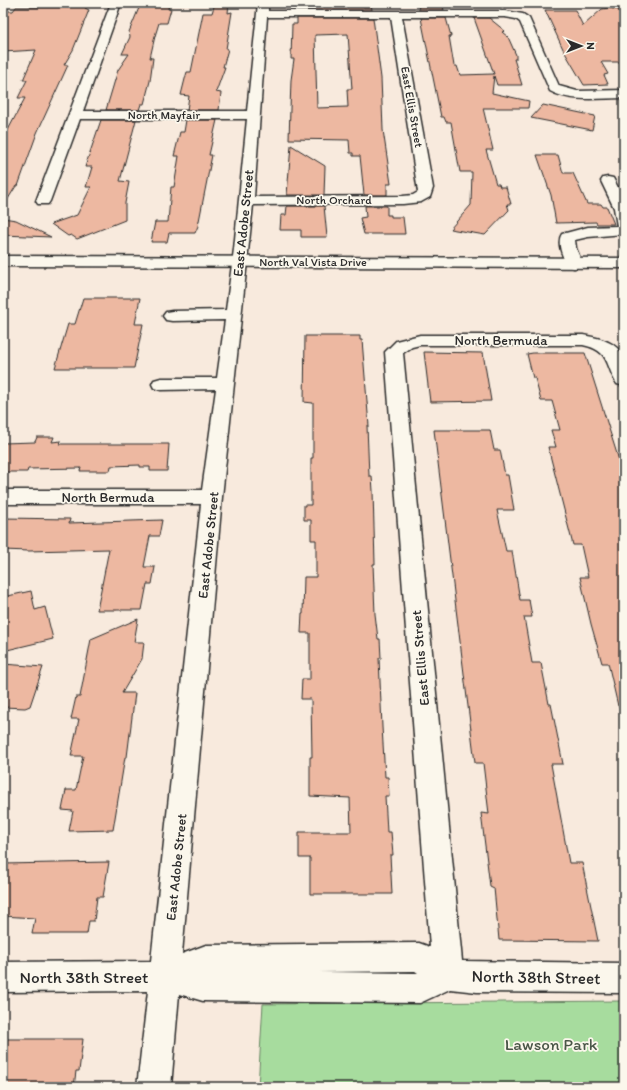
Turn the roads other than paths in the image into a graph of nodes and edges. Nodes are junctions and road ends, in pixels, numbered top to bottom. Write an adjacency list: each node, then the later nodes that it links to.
1 (116, 3): 5 (street)
2 (262, 9): 3 (street); 6 (street, East Adobe Street)
3 (396, 14): 4 (street); 8 (street, East Ellis Street)
4 (624, 94)
5 (75, 115): 6 (street, North Mayfair); 10 (street)
6 (253, 115): 9 (street, East Adobe Street)
7 (608, 181): 11 (street)
8 (422, 197): 9 (street, North Orchard)
9 (246, 201): 13 (street, East Adobe Street)
10 (43, 202)
11 (623, 230): 14 (street)
12 (3, 261): 13 (street, North Val Vista Drive)
13 (240, 262): 14 (street, North Val Vista Drive); 16 (street, East Adobe Street)
14 (574, 263): 15 (street, North Val Vista Drive)
15 (624, 263)
16 (233, 315): 17 (street); 20 (street, East Adobe Street)
17 (172, 316)
18 (402, 345): 19 (street, North Bermuda); 24 (street, East Ellis Street)
19 (624, 380)
20 (226, 383): 21 (street); 23 (street, East Adobe Street)
21 (162, 384)
22 (3, 497): 23 (street, North Bermuda)
23 (212, 497): 25 (street, East Adobe Street)
24 (448, 974): 25 (street, North 38th Street); 27 (street, North 38th Street)
25 (165, 976): 26 (street, North 38th Street); 28 (street, East Adobe Street)
26 (3, 977)
27 (624, 978)
28 (154, 1087)

